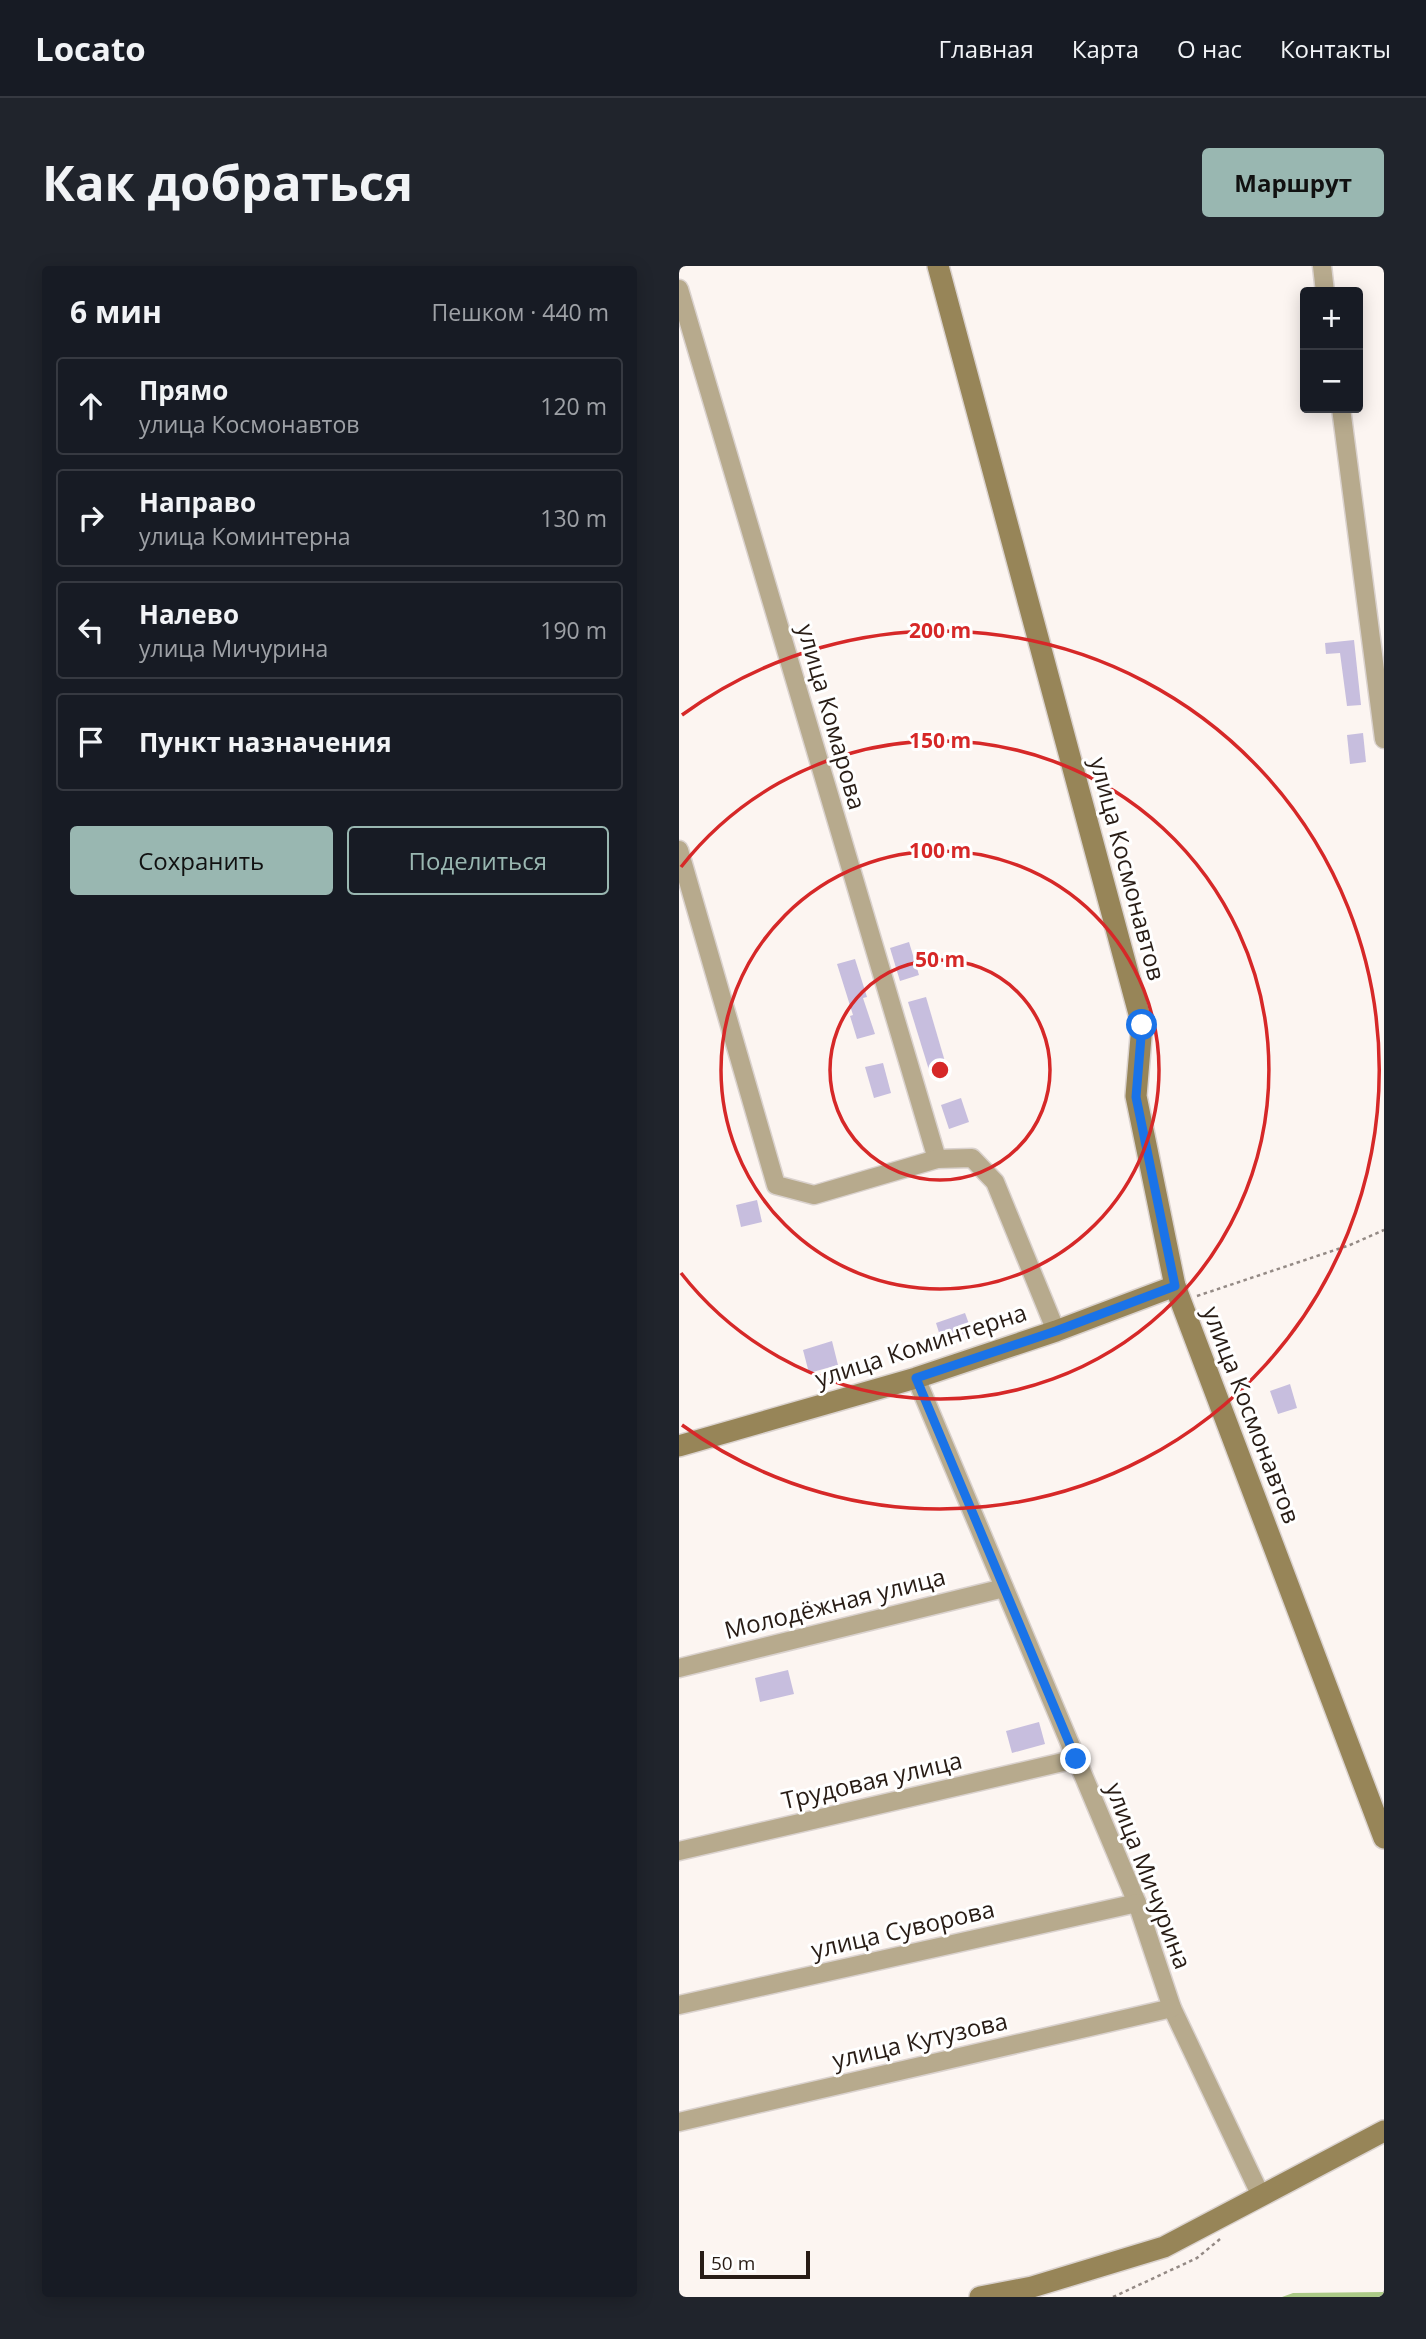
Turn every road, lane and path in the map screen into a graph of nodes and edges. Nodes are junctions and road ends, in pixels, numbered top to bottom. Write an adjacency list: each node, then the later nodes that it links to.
1 (938, 266): 10 (street, улица Космонавтов)
2 (1322, 266): 3 (street)
3 (1324, 287)
4 (679, 289): 8 (street, улица Комарова)
5 (1342, 413): 6 (street)
6 (1384, 739)
7 (679, 850): 8 (street)
8 (937, 1159): 11 (street)
9 (1384, 1230): 10 (path)
10 (1177, 1294): 11 (street, улица Коминтерна); 17 (street, улица Космонавтов)
11 (1056, 1331): 12 (street, улица Коминтерна)
12 (916, 1378): 13 (street, улица Коминтерна); 14 (street, улица Мичурина)
13 (679, 1447)
14 (1003, 1588): 15 (street, Молодёжная улица); 16 (street, улица Мичурина)
15 (679, 1668)
16 (1076, 1759): 18 (street, Трудовая улица); 19 (street, улица Мичурина)
17 (1384, 1838)
18 (679, 1850)
19 (1137, 1903): 20 (street, улица Суворова); 21 (street, улица Мичурина)
20 (679, 2005)
21 (1172, 2008): 22 (street, улица Кутузова); 24 (street, улица Мичурина)
22 (679, 2122)
23 (1384, 2131): 24 (street)
24 (1261, 2196): 25 (street)
25 (980, 2297)

